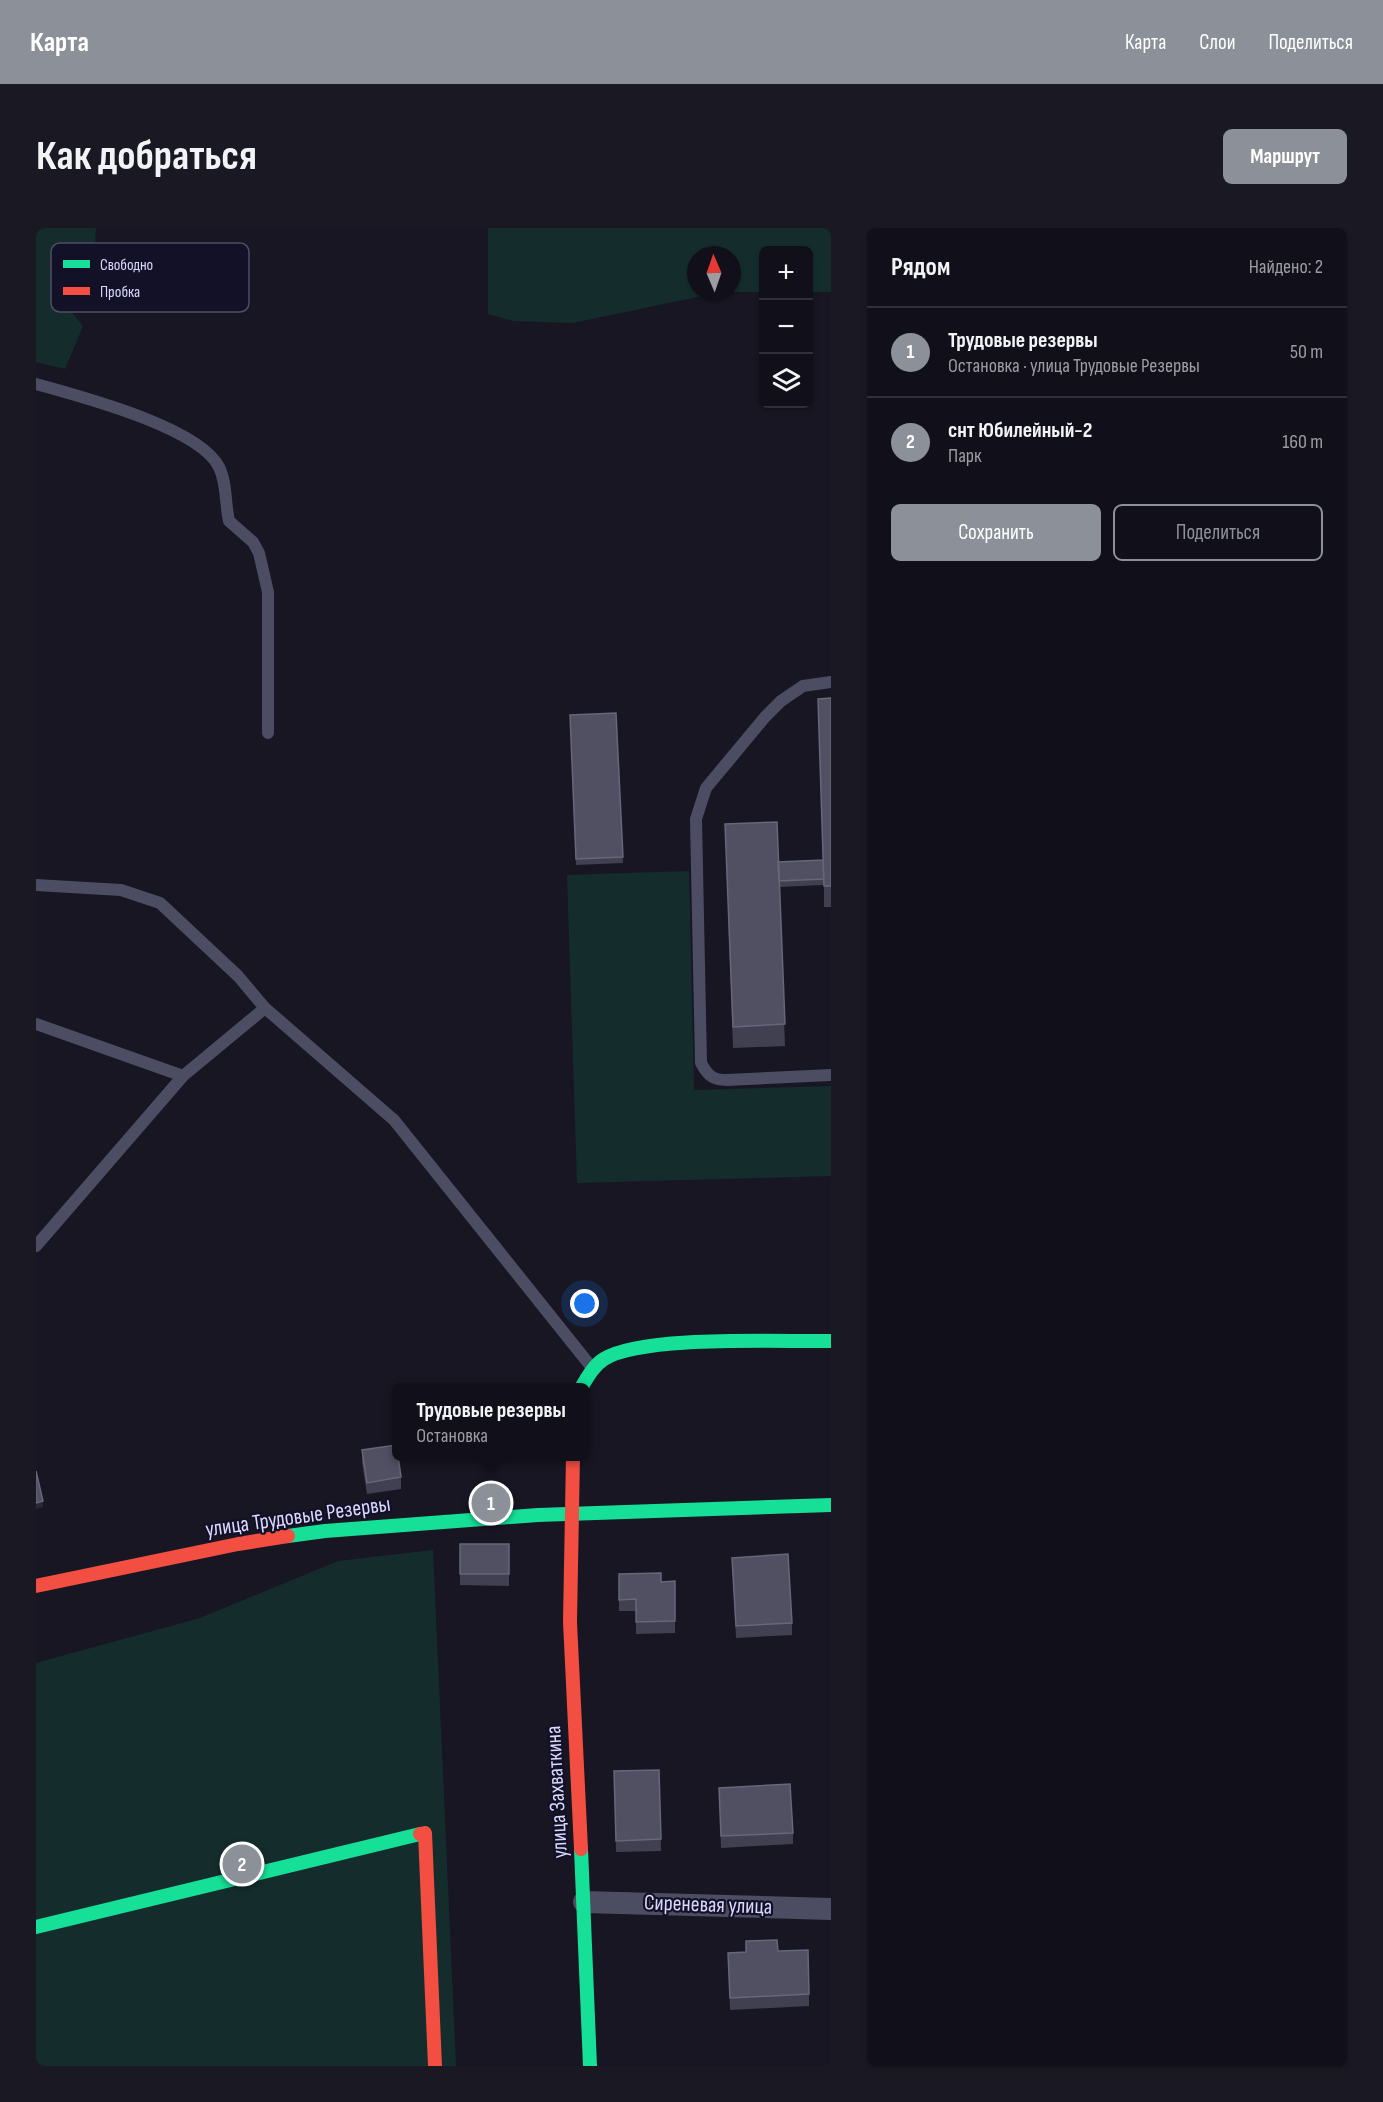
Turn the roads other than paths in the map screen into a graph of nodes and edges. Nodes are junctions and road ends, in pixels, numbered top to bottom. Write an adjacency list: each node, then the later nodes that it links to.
1 (36, 384): 3 (lane)
2 (831, 681): 7 (lane)
3 (268, 733)
4 (36, 885): 5 (lane)
5 (265, 1008): 8 (lane); 11 (lane)
6 (36, 1024): 8 (lane)
7 (831, 1075)
8 (183, 1076): 9 (lane)
9 (36, 1246)
10 (831, 1341): 11 (street)
11 (593, 1369): 12 (street)
12 (584, 1383)
13 (573, 1461): 15 (street)
14 (831, 1505): 15 (street, улица Трудовые Резервы)
15 (569, 1516): 16 (street, улица Трудовые Резервы); 17 (street, улица Захваткина)
16 (36, 1586)
17 (584, 1902): 18 (street, Сиреневая улица); 21 (street, улица Захваткина)
18 (831, 1909)
19 (36, 1927): 20 (street)
20 (435, 2066)
21 (590, 2066)

